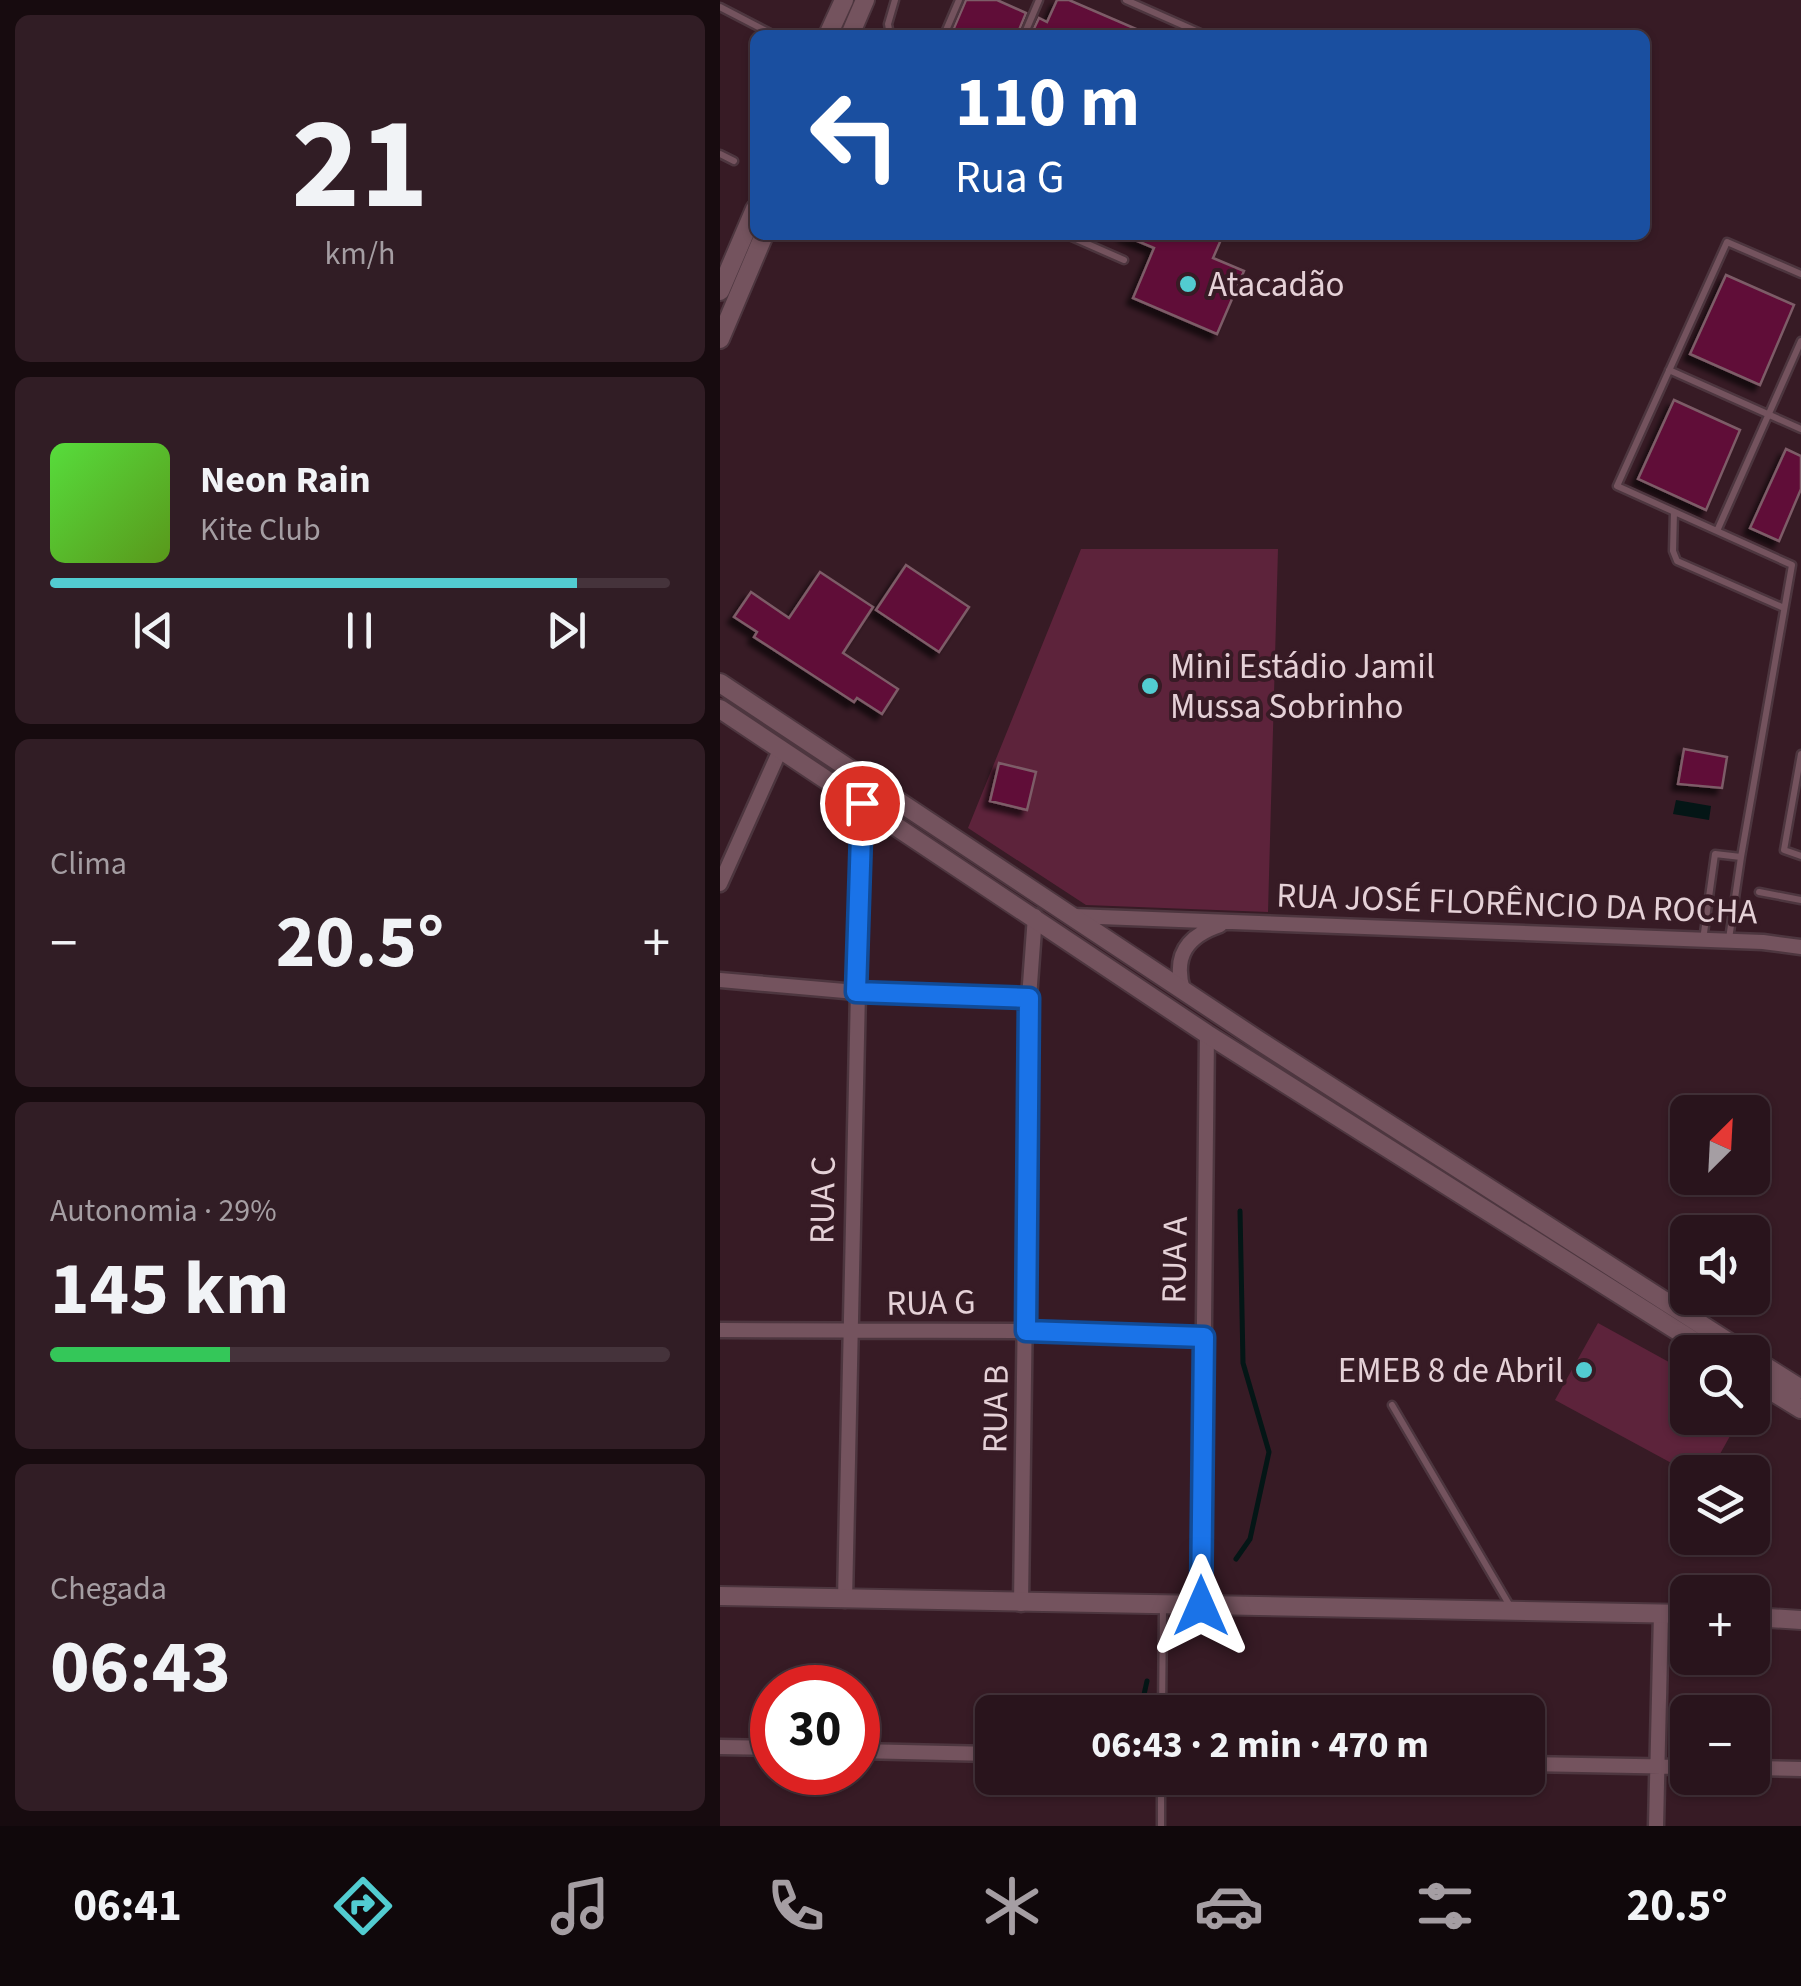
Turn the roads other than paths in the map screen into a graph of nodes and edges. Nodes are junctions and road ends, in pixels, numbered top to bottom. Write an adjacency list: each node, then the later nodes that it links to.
1 (844, 0): 9 (main road)
2 (865, 0): 10 (main road)
3 (895, 0): 11 (lane)
4 (959, 0): 12 (lane)
5 (1039, 0): 13 (lane)
6 (1126, 0): 14 (lane)
7 (720, 8): 8 (lane)
8 (764, 30)
9 (830, 30)
10 (852, 30)
11 (887, 30)
12 (946, 30)
13 (1026, 30)
14 (1195, 30)
15 (720, 154): 16 (lane)
16 (734, 160)
17 (750, 221): 22 (main road)
18 (762, 240): 23 (main road)
19 (1078, 240): 20 (lane)
20 (1124, 260)
21 (1801, 274): 25 (lane)
22 (720, 292)
23 (720, 339)
24 (1801, 342): 26 (lane)
25 (1669, 370): 26 (lane); 28 (lane)
26 (1768, 414): 27 (lane); 29 (lane)
27 (1801, 429)
28 (1674, 512): 29 (lane); 30 (lane)
29 (1717, 531): 30 (lane)
30 (1784, 608): 37 (lane)
31 (720, 683): 42 (main road)
32 (720, 709): 33 (main road)
33 (782, 748): 35 (main road); 38 (street)
34 (1801, 755): 36 (lane)
35 (862, 803): 41 (main road); 49 (street, RUA C)
36 (1801, 856)
37 (1741, 857): 44 (lane); 45 (lane)
38 (720, 884)
39 (1758, 892): 40 (lane)
40 (1801, 900)
41 (1035, 916): 50 (street, RUA B); 51 (main road)
42 (1071, 916): 43 (street, RUA JOSÉ FLORÊNCIO DA ROCHA); 48 (main road)
43 (1230, 922): 44 (street, RUA JOSÉ FLORÊNCIO DA ROCHA); 48 (street, RUA JOSÉ FLORÊNCIO DA ROCHA)
44 (1703, 940): 45 (street, RUA JOSÉ FLORÊNCIO DA ROCHA)
45 (1729, 941): 46 (street, RUA JOSÉ FLORÊNCIO DA ROCHA)
46 (1801, 945)
47 (720, 980): 49 (street)
48 (1184, 990): 56 (main road)
49 (856, 992): 50 (street); 54 (street, RUA C)
50 (1029, 998): 53 (street, RUA B)
51 (1208, 1034): 55 (main road); 57 (street, RUA A)
52 (720, 1330): 54 (street, RUA G)
53 (1026, 1331): 54 (street, RUA G); 57 (street, RUA G); 65 (street, RUA B)
54 (848, 1332): 64 (street, RUA C)
55 (1684, 1335)
56 (1718, 1335)
57 (1204, 1337): 66 (street, RUA A)
58 (1770, 1369): 60 (main road)
59 (1770, 1389): 62 (main road)
60 (1801, 1389)
61 (1392, 1405): 68 (lane)
62 (1801, 1409)
63 (720, 1596): 64 (main road)
64 (844, 1600): 65 (main road)
65 (1020, 1604): 67 (main road)
66 (1201, 1606): 67 (main road); 68 (main road)
67 (1163, 1608): 73 (lane)
68 (1513, 1611): 69 (main road)
69 (1661, 1613): 70 (main road); 79 (street)
70 (1670, 1613)
71 (1770, 1618): 72 (main road)
72 (1801, 1620)
73 (1162, 1695)
74 (720, 1747): 75 (street)
75 (750, 1748)
76 (880, 1751): 77 (street)
77 (975, 1753)
78 (1545, 1764): 79 (street)
79 (1658, 1766): 80 (street); 85 (street)
80 (1670, 1766)
81 (1770, 1768): 82 (street)
82 (1801, 1769)
83 (1161, 1795): 84 (lane)
84 (1161, 1826)
85 (1656, 1826)

